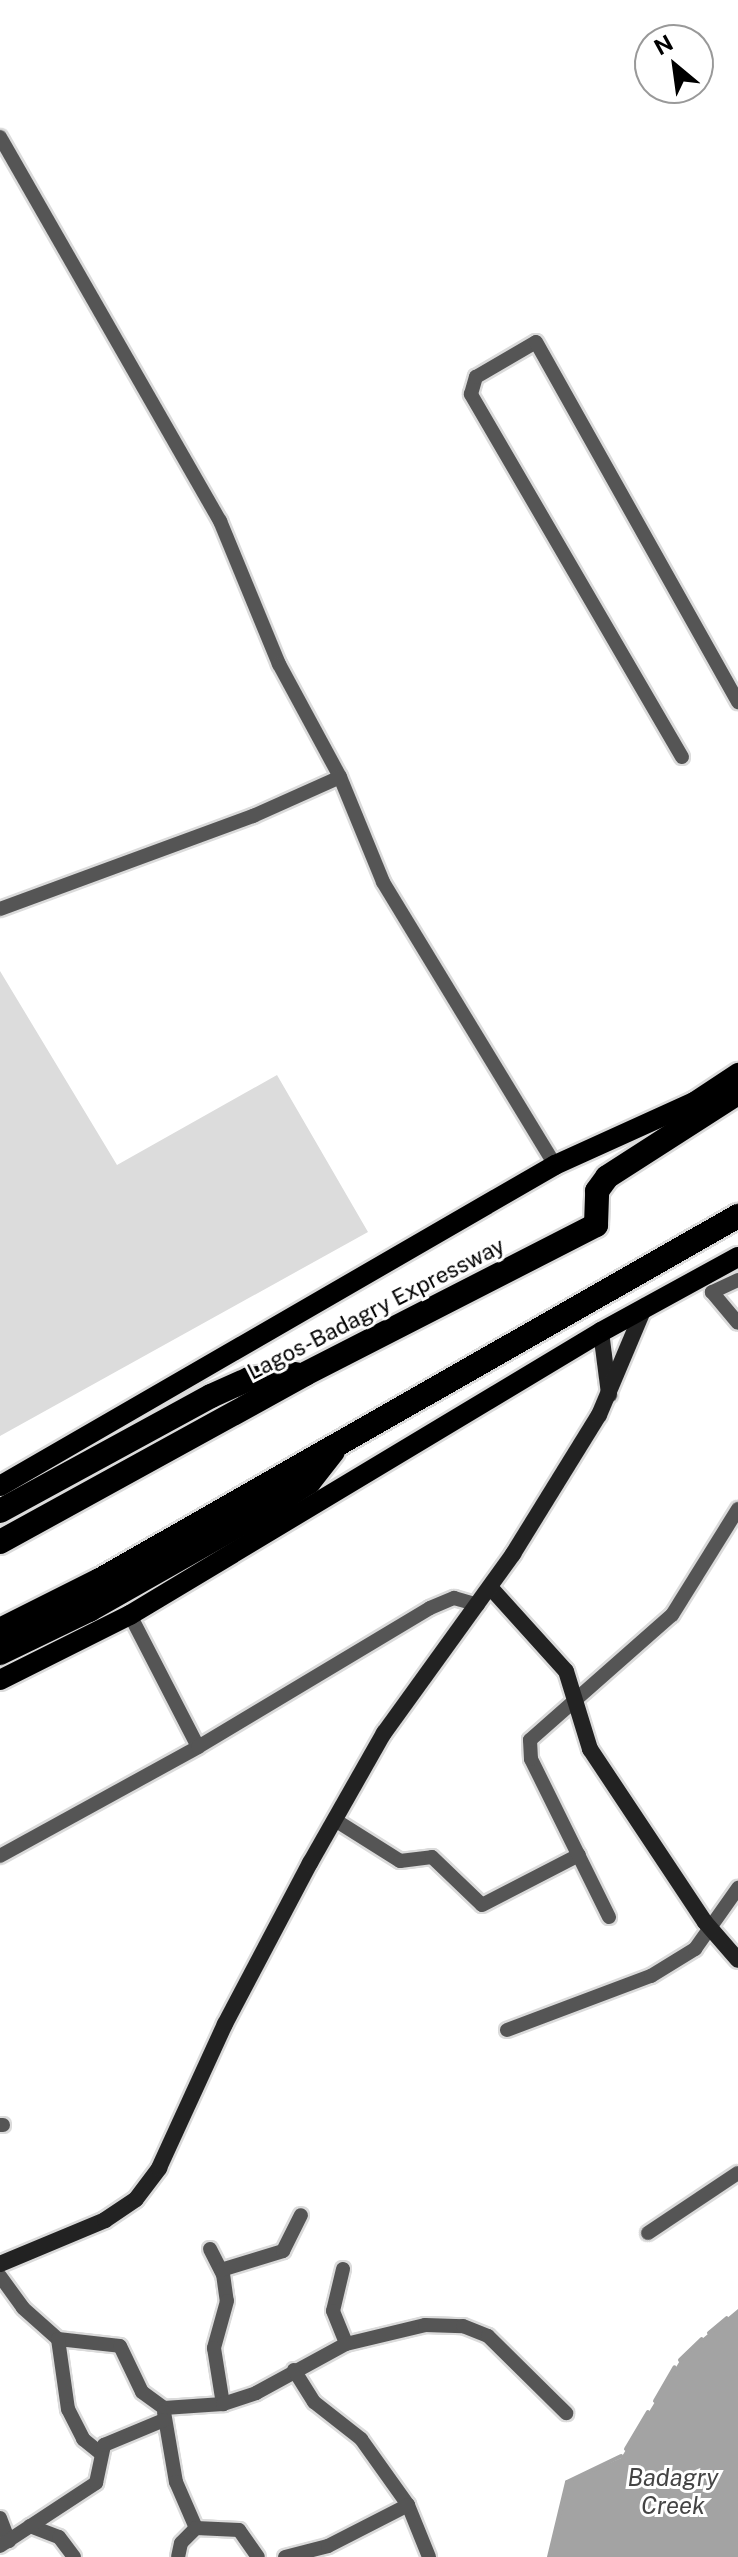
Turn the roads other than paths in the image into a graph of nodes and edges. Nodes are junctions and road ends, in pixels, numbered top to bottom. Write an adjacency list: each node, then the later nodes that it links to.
1 (0, 137): 4 (street)
2 (738, 702): 3 (street)
3 (682, 757)
4 (340, 777): 5 (street); 8 (street)
5 (0, 909)
6 (738, 1073): 8 (main road, Lagos-Badagry Expressway)
7 (738, 1093): 15 (highway, Lagos-Badagry Expressway)
8 (555, 1165): 18 (main road, Lagos-Badagry Expressway)
9 (738, 1216): 17 (highway)
10 (738, 1257): 12 (main road)
11 (738, 1280): 13 (street)
12 (645, 1306): 14 (main road); 16 (main road)
13 (738, 1323)
14 (601, 1332): 16 (main road); 24 (main road)
15 (305, 1374): 20 (highway); 21 (highway, Lagos-Badagry Expressway)
16 (609, 1396): 22 (main road)
17 (336, 1444): 25 (highway); 26 (highway)
18 (0, 1486)
19 (738, 1509): 28 (street)
20 (0, 1511)
21 (0, 1542)
22 (490, 1587): 23 (main road); 28 (main road)
23 (478, 1605): 29 (street); 30 (main road)
24 (130, 1615): 27 (main road); 29 (street)
25 (0, 1630)
26 (0, 1653)
27 (0, 1680)
28 (573, 1703): 31 (street); 35 (main road)
29 (198, 1747): 32 (street)
30 (335, 1820): 31 (street); 42 (main road)
31 (579, 1855): 34 (street)
32 (0, 1856)
33 (738, 1888): 35 (street)
34 (609, 1917)
35 (712, 1930): 36 (main road); 37 (street)
36 (738, 1960)
37 (507, 2030)
38 (738, 2173): 40 (street)
39 (301, 2215): 44 (street)
40 (648, 2233)
41 (210, 2249): 44 (street)
42 (0, 2264)
43 (343, 2269): 47 (street)
44 (221, 2270): 49 (street)
45 (0, 2276): 46 (street)
46 (58, 2339): 51 (street); 52 (street)
47 (346, 2344): 48 (street); 50 (street)
48 (294, 2370): 49 (street); 53 (street)
49 (223, 2404): 51 (street)
50 (566, 2413)
51 (164, 2414): 52 (street); 56 (street)
52 (100, 2453): 55 (street)
53 (408, 2505): 61 (street); 62 (street)
54 (0, 2518): 57 (street)
55 (30, 2526): 57 (street); 58 (street)
56 (196, 2528): 59 (street); 60 (street)
57 (5, 2544)
58 (74, 2557)
59 (178, 2557)
60 (258, 2557)
61 (285, 2557)
62 (429, 2557)

